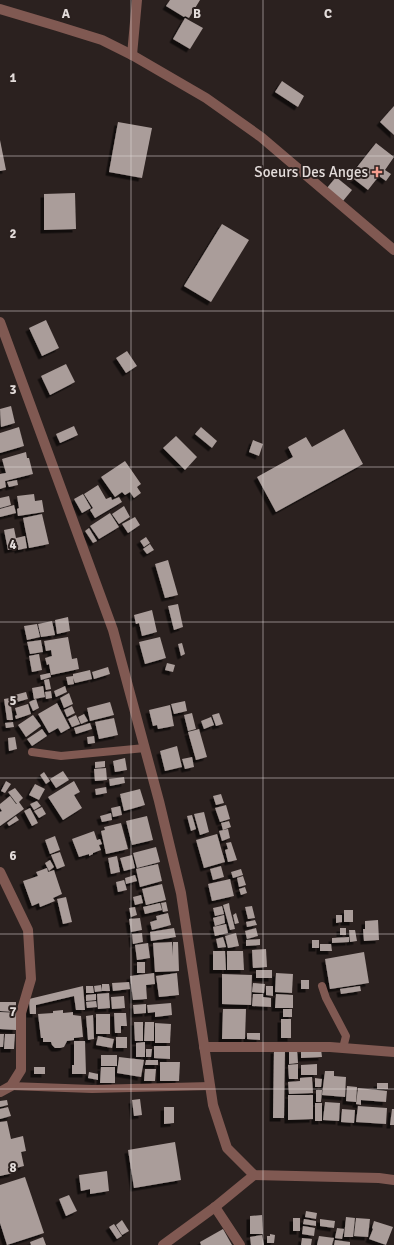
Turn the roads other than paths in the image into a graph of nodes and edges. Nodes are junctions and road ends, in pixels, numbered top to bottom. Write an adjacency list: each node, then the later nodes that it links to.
1 (137, 0): 3 (street)
2 (0, 9): 3 (street)
3 (132, 55): 4 (street)
4 (394, 250)
5 (0, 322): 6 (street)
6 (145, 748): 7 (lane); 10 (street)
7 (32, 752)
8 (0, 872): 13 (street)
9 (322, 986): 11 (lane)
10 (204, 1047): 11 (street); 14 (street)
11 (343, 1048): 12 (street)
12 (394, 1052)
13 (11, 1086): 14 (lane); 15 (street)
14 (210, 1086): 16 (street)
15 (0, 1092)
16 (254, 1175): 17 (street); 18 (street)
17 (394, 1180)
18 (215, 1207): 19 (street); 20 (street)
19 (166, 1244)
20 (240, 1245)

